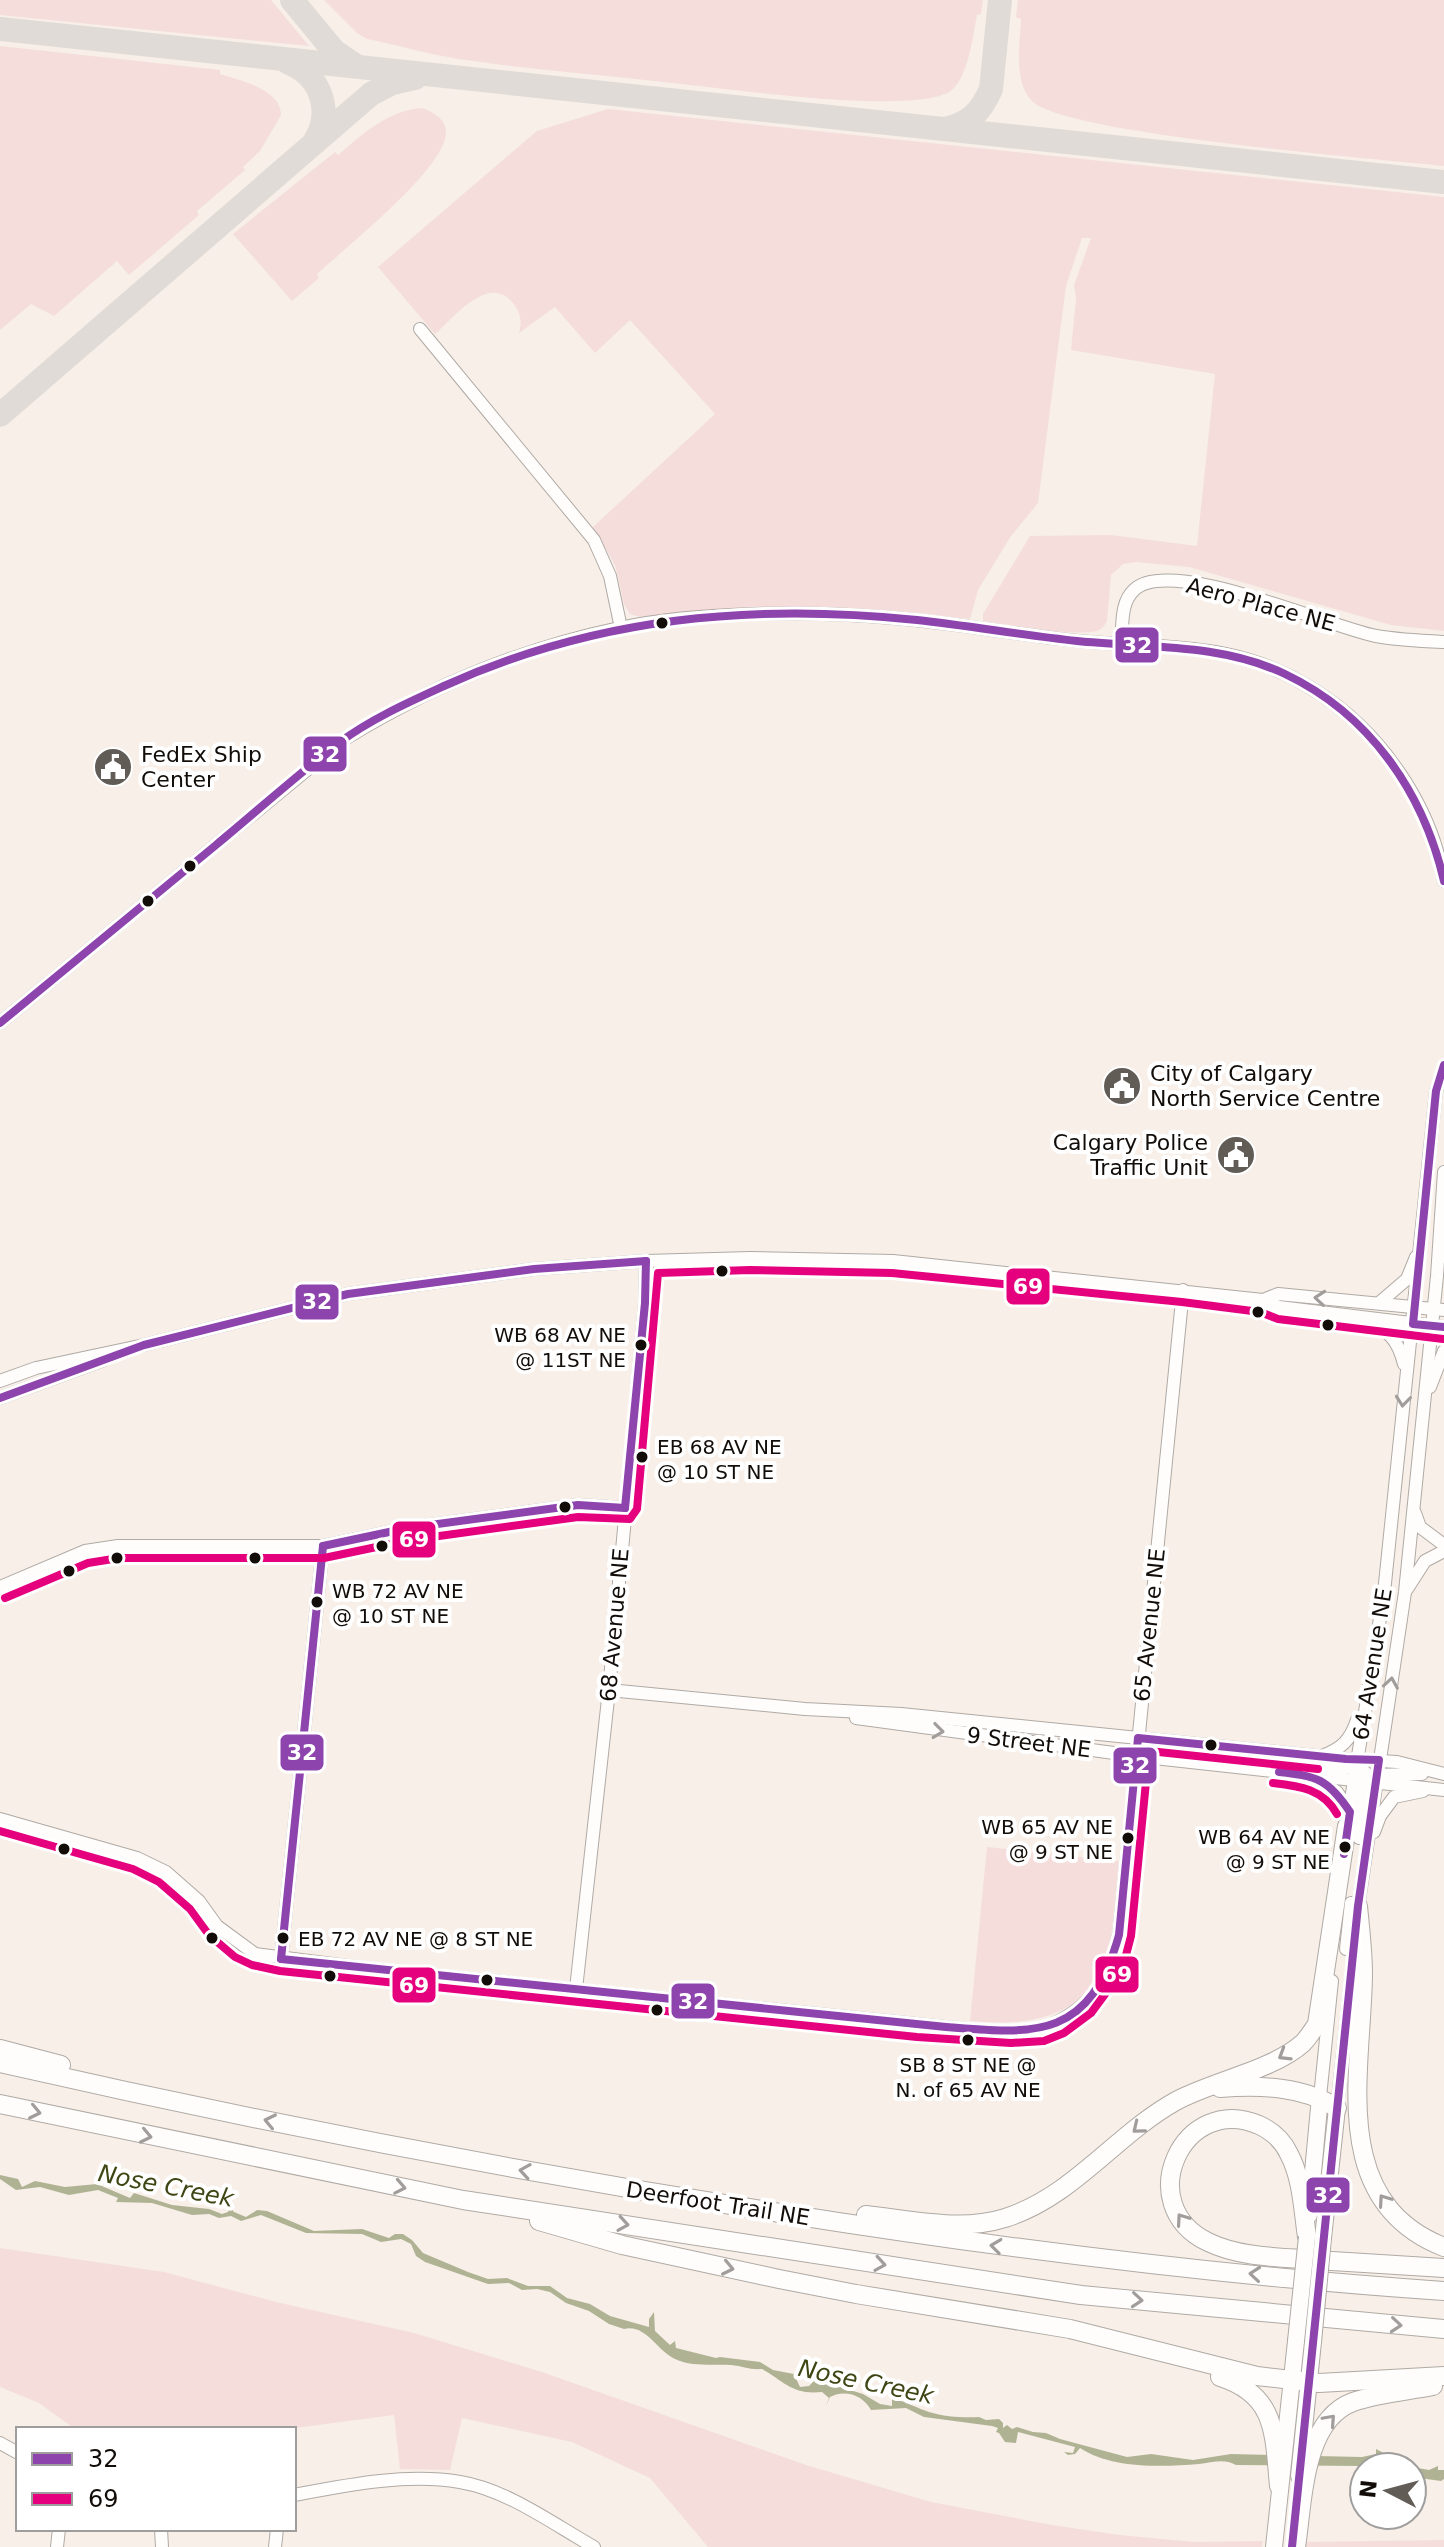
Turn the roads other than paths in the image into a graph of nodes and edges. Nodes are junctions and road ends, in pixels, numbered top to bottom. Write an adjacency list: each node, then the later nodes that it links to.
1 (420, 329): 2 (street)
2 (621, 628): 4 (street); 6 (street)
3 (1444, 642): 4 (street, Aero Place NE)
4 (1121, 643): 5 (street)
5 (1444, 881)
6 (0, 1023)
7 (1444, 1068): 9 (street, 64 Avenue NE)
8 (1444, 1172): 11 (street, 64 Avenue NE)
9 (1423, 1232): 14 (street); 15 (street, 64 Avenue NE)
10 (646, 1261): 12 (street); 19 (street); 28 (street, 68 Avenue NE)
11 (1441, 1282): 17 (street, 64 Avenue NE)
12 (1183, 1290): 13 (street); 37 (street, 65 Avenue NE)
13 (1263, 1300): 14 (street, one-way to 13); 16 (street)
14 (1379, 1303): 15 (street)
15 (1415, 1307): 17 (street); 18 (street, 64 Avenue NE)
16 (1348, 1315): 18 (street); 21 (street)
17 (1438, 1318): 18 (street); 26 (street, 64 Avenue NE)
18 (1413, 1324): 21 (street, 64 Avenue NE)
19 (144, 1345): 23 (street); 25 (street)
20 (1444, 1351): 26 (street)
21 (1406, 1371): 34 (street, 64 Avenue NE, one-way to 34)
22 (0, 1373): 23 (street)
23 (21, 1373): 24 (street)
24 (0, 1381)
25 (0, 1398)
26 (1423, 1413): 27 (street, 64 Avenue NE)
27 (1413, 1506): 29 (street); 33 (street, 64 Avenue NE)
28 (625, 1508): 30 (street); 35 (street, 68 Avenue NE)
29 (1444, 1545)
30 (323, 1546): 32 (street); 50 (street)
31 (1444, 1551): 33 (street)
32 (0, 1587)
33 (1405, 1592): 40 (street, 64 Avenue NE, one-way to 33)
34 (1378, 1625): 39 (street); 42 (street, 64 Avenue NE)
35 (609, 1690): 36 (street, 9 Street NE); 51 (street, 68 Avenue NE)
36 (805, 1709): 37 (street, 9 Street NE); 38 (street, 9 Street NE, one-way to 38)
37 (1138, 1738): 38 (street, 65 Avenue NE); 39 (street, 9 Street NE)
38 (1136, 1756): 41 (street, 9 Street NE); 51 (street, 65 Avenue NE)
39 (1319, 1757): 42 (street, 9 Street NE)
40 (1379, 1760): 42 (street, 9 Street NE); 42 (street, 64 Avenue NE); 43 (street, 9 Street NE)
41 (1256, 1769): 42 (street); 44 (street, 9 Street NE)
42 (1364, 1773): 43 (street); 44 (street, 9 Street NE); 45 (street, 9 Street NE); 47 (street, 64 Avenue NE); 48 (street, 64 Avenue NE); 53 (street)
43 (1444, 1775)
44 (1313, 1776): 47 (street)
45 (1444, 1790): 48 (street)
46 (0, 1819): 50 (street)
47 (1348, 1819): 55 (highway, one-way to 55); 57 (street, 64 Avenue NE)
48 (1364, 1857): 49 (street, 64 Avenue NE)
49 (1358, 1906): 53 (street, 64 Avenue NE); 63 (highway, one-way to 49)
50 (281, 1959): 51 (street)
51 (576, 1989)
52 (0, 2049): 56 (highway)
53 (1342, 2056): 59 (street, 64 Avenue NE)
54 (0, 2063): 56 (highway, Deerfoot Trail NE)
55 (1205, 2089): 57 (highway); 60 (highway, one-way to 60)
56 (134, 2092): 60 (highway, Deerfoot Trail NE, one-way to 56)
57 (1320, 2097): 59 (highway); 62 (main road, 64 Avenue NE)
58 (0, 2104): 61 (highway, Deerfoot Trail NE, one-way to 61)
59 (1337, 2108): 62 (main road, 64 Avenue NE)
60 (685, 2198): 65 (highway, Deerfoot Trail NE, one-way to 60)
61 (463, 2200): 66 (highway, Deerfoot Trail NE, one-way to 66); 67 (highway, one-way to 67)
62 (1315, 2238): 64 (highway, one-way to 62); 69 (main road, 64 Avenue NE, bridge)
63 (1444, 2247)
64 (1444, 2268)
65 (1444, 2291)
66 (1444, 2329)
67 (1127, 2341): 69 (highway); 71 (highway)
68 (1444, 2376): 69 (highway)
69 (1300, 2382): 71 (main road, 64 Avenue NE); 73 (main road, 64 Avenue NE)
70 (1444, 2384): 73 (highway, one-way to 70)
71 (1278, 2492): 75 (main road, 64 Avenue NE)
72 (296, 2495): 74 (street)
73 (1296, 2534)
74 (594, 2547)
75 (1274, 2547)

